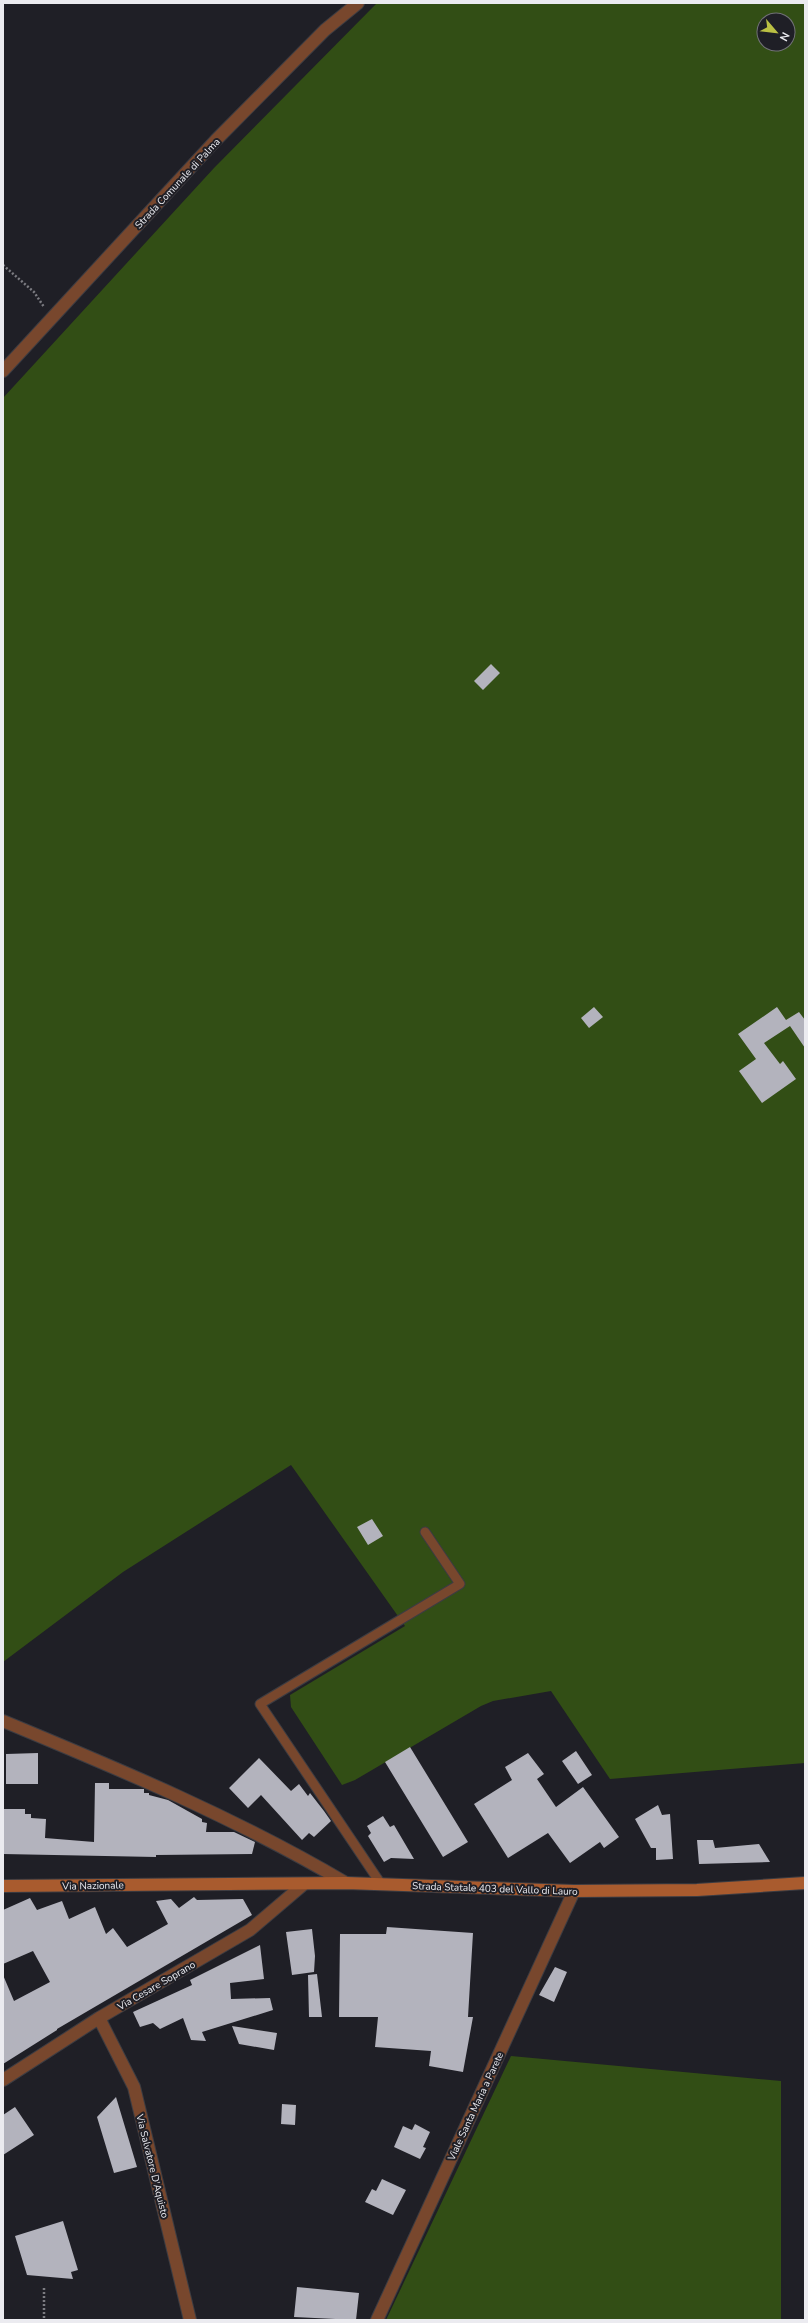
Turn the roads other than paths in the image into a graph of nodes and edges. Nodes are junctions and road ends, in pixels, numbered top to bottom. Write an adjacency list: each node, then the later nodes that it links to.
1 (358, 3): 2 (street, Strada Comunale di Palma)
2 (3, 371)
3 (425, 1532): 9 (lane)
4 (3, 1721): 8 (street)
5 (805, 1883): 11 (main road, Strada Statale 403 del Vallo di Lauro)
6 (184, 1884): 7 (main road, Strada Statale 403 del Vallo di Lauro); 10 (main road, Via Nazionale)
7 (304, 1884): 8 (main road, Strada Statale 403 del Vallo di Lauro); 12 (street, Via Cesare Soprano)
8 (346, 1884): 9 (main road, Strada Statale 403 del Vallo di Lauro)
9 (381, 1884): 11 (main road, Strada Statale 403 del Vallo di Lauro)
10 (3, 1886)
11 (574, 1891): 15 (street, Viale Santa Maria a Parete)
12 (99, 2018): 13 (street, Via Cesare Soprano); 14 (street, Via Salvatore D'Aquisto)
13 (3, 2080)
14 (190, 2320)
15 (377, 2320)

